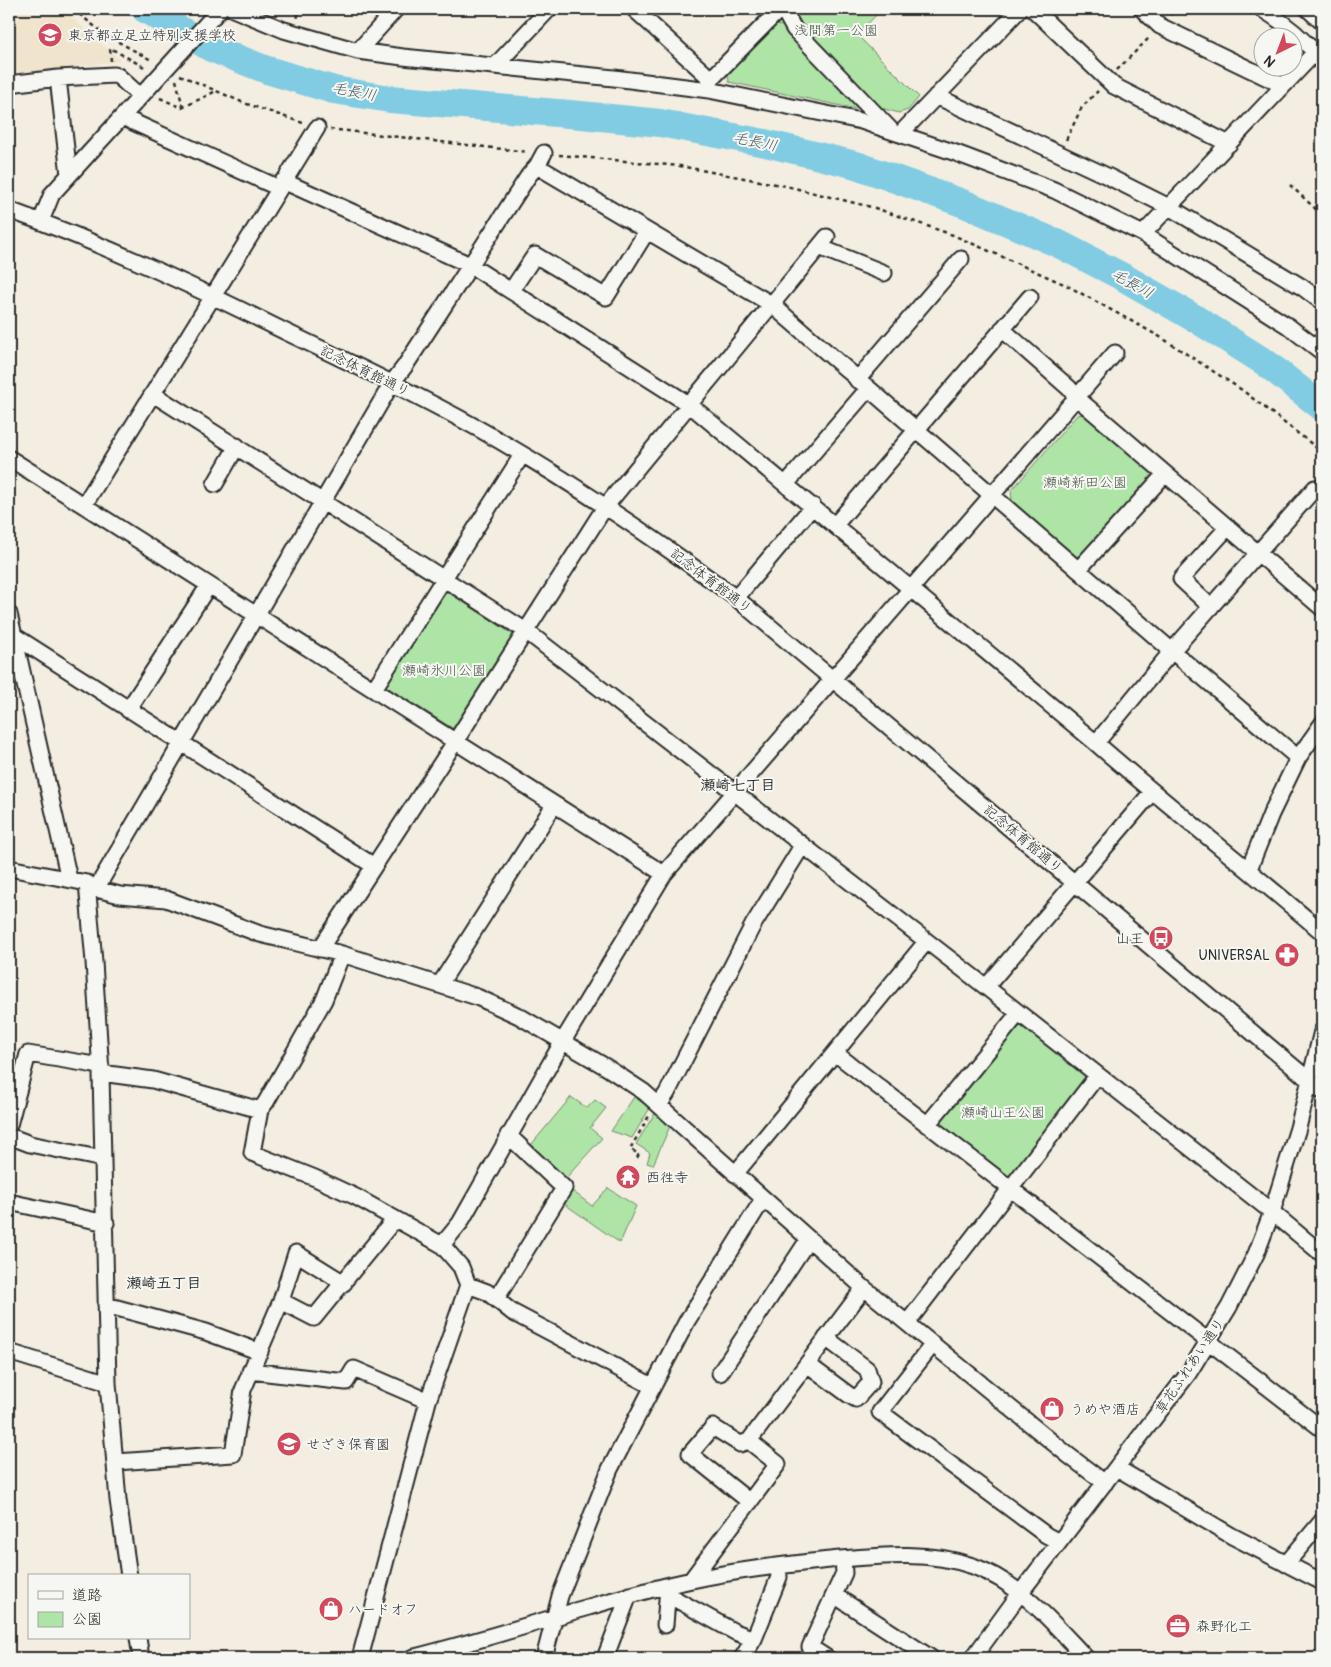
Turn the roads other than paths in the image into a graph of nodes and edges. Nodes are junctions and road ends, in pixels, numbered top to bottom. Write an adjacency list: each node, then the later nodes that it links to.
1 (220, 9): 20 (street)
2 (233, 9): 13 (street)
3 (396, 9): 13 (street)
4 (549, 9): 15 (street)
5 (634, 9): 18 (street)
6 (781, 9): 18 (street); 24 (street)
7 (1020, 9): 21 (street)
8 (1033, 9): 25 (street)
9 (1142, 9): 19 (street)
10 (1262, 9): 14 (street)
11 (1308, 9): 12 (street)
12 (1322, 22)
13 (358, 51): 15 (street)
14 (1320, 53): 19 (street)
15 (496, 65): 18 (street)
16 (58, 78): 17 (street); 20 (street); 26 (street)
17 (9, 84)
18 (710, 84): 24 (street)
19 (1282, 87): 25 (street)
20 (140, 96): 22 (street)
21 (936, 96): 24 (street); 28 (street)
22 (122, 117): 26 (street); 27 (street)
23 (318, 128): 27 (street)
24 (899, 131): 32 (street)
25 (1229, 144): 28 (street)
26 (69, 175): 30 (street)
27 (281, 185): 34 (street); 37 (street)
28 (1169, 207): 32 (street); 39 (street)
29 (9, 210): 30 (street, 記念体育館通り)
30 (41, 221): 37 (street, 記念体育館通り)
31 (647, 230): 34 (street); 36 (street); 40 (street)
32 (1143, 234): 42 (street)
33 (961, 259): 45 (street)
34 (470, 266): 36 (street); 44 (street)
35 (884, 273): 40 (street)
36 (511, 291): 48 (street)
37 (213, 296): 44 (street, 記念体育館通り); 46 (street)
38 (1030, 297): 41 (street)
39 (1322, 302)
40 (771, 304): 45 (street); 48 (street)
41 (1002, 329): 47 (street); 49 (street)
42 (1322, 352)
43 (1115, 354): 47 (street)
44 (392, 384): 51 (street, 記念体育館通り); 58 (street)
45 (863, 385): 49 (street); 55 (street)
46 (153, 394): 50 (street); 59 (street)
47 (1077, 398): 53 (street); 57 (street)
48 (690, 405): 55 (street); 61 (street)
49 (916, 431): 57 (street); 62 (street)
50 (237, 446): 54 (street); 58 (street)
51 (522, 455): 61 (street, 記念体育館通り); 66 (street)
52 (9, 458): 59 (street)
53 (1165, 474): 63 (street); 65 (street)
54 (215, 484)
55 (786, 484): 60 (street)
56 (1319, 489): 64 (street)
57 (992, 496): 65 (street); 68 (street)
58 (324, 502): 66 (street); 73 (street)
59 (84, 505): 67 (street)
60 (813, 506): 62 (street); 69 (street)
61 (605, 507): 69 (street, 記念体育館通り); 74 (street)
62 (835, 525): 68 (street)
63 (1228, 527): 64 (street); 70 (street)
64 (1258, 552): 70 (street); 71 (street)
65 (1078, 570): 76 (street)
66 (444, 578): 74 (street); 78 (street)
67 (209, 585): 73 (street); 79 (street)
68 (911, 589): 77 (street); 82 (street)
69 (736, 598): 77 (street, 記念体育館通り)
70 (1211, 607): 76 (street)
71 (1322, 608)
72 (9, 614): 75 (street)
73 (257, 615): 78 (street); 83 (street)
74 (526, 631): 81 (street); 85 (street)
75 (14, 636): 79 (street); 93 (street)
76 (1172, 651): 82 (street); 84 (street)
77 (833, 679): 85 (street); 94 (street, 記念体育館通り)
78 (374, 689): 81 (street)
79 (128, 710): 83 (street)
80 (1322, 724): 84 (street)
81 (455, 742): 87 (street); 89 (street)
82 (1096, 743): 86 (street)
83 (182, 744): 89 (street); 95 (street)
84 (1298, 758): 91 (street)
85 (734, 792): 88 (street); 92 (street)
86 (1152, 792): 91 (street); 94 (street)
87 (554, 805): 92 (street); 100 (street)
88 (802, 846): 97 (street); 110 (street)
89 (374, 866): 98 (street)
90 (9, 868): 93 (street)
91 (1249, 869): 96 (street)
92 (664, 874): 104 (street)
93 (69, 879): 95 (street)
94 (1075, 882): 101 (street); 108 (street, 記念体育館通り)
95 (92, 886): 98 (street); 106 (street)
96 (1322, 932)
97 (926, 942): 101 (street); 105 (street)
98 (320, 949): 99 (street)
99 (342, 954): 100 (street); 111 (street)
100 (440, 984): 104 (street)
101 (986, 987): 102 (street)
102 (1018, 1014): 107 (street); 113 (street)
103 (1322, 1031): 108 (street, 草花ふれあい通り)
104 (563, 1041): 110 (street); 114 (street)
105 (835, 1053): 113 (street); 117 (street)
106 (101, 1070): 111 (street); 112 (street); 116 (street)
107 (1098, 1076): 118 (street); 121 (street)
108 (1310, 1080): 109 (street, 記念体育館通り); 121 (street, 草花ふれあい通り)
109 (1322, 1091)
110 (658, 1104): 117 (street)
111 (260, 1110): 122 (street)
112 (9, 1125)
113 (927, 1125): 118 (street)
114 (508, 1135): 125 (street); 130 (street)
115 (9, 1136): 116 (street)
116 (102, 1159): 123 (street)
117 (735, 1174): 119 (street)
118 (1011, 1190): 133 (street); 135 (street)
119 (763, 1199): 124 (street); 143 (street)
120 (9, 1202): 123 (street)
121 (1272, 1212): 126 (street); 135 (street, 草花ふれあい通り)
122 (395, 1219): 125 (street); 127 (street)
123 (106, 1223): 132 (street)
124 (808, 1240): 129 (street); 141 (street)
125 (442, 1245): 128 (street)
126 (1322, 1254)
127 (344, 1283): 131 (street); 131 (street)
128 (468, 1284): 130 (street); 144 (street)
129 (864, 1288): 133 (street); 134 (street)
130 (496, 1299): 143 (street)
131 (281, 1302): 138 (street)
132 (106, 1306): 138 (street); 142 (street)
133 (907, 1323): 136 (street)
134 (826, 1338): 139 (street); 139 (street)
135 (1208, 1341): 145 (street); 148 (street, 草花ふれあい通り)
136 (934, 1344): 149 (street); 152 (street)
137 (9, 1352): 142 (street)
138 (260, 1352): 140 (street)
139 (807, 1364): 146 (street)
140 (250, 1371): 144 (street); 147 (street)
141 (720, 1373)
142 (108, 1383): 147 (street)
143 (652, 1386): 163 (street)
144 (428, 1401): 169 (street)
145 (1322, 1430)
146 (749, 1441): 150 (street); 150 (street)
147 (116, 1462): 156 (street)
148 (1117, 1468): 149 (street, 草花ふれあい通り); 154 (street)
149 (1105, 1483): 152 (street, 草花ふれあい通り)
150 (750, 1502): 157 (street)
151 (1322, 1521): 154 (street)
152 (1059, 1542): 160 (street, 草花ふれあい通り)
153 (843, 1559): 155 (street); 160 (street); 162 (street)
154 (1286, 1564): 158 (street)
155 (778, 1566): 157 (street); 165 (street)
156 (129, 1574)
157 (691, 1580): 159 (street)
158 (1322, 1582)
159 (668, 1590): 161 (street); 164 (street); 165 (street)
160 (1021, 1592): 176 (street, 草花ふれあい通り); 177 (street)
161 (629, 1595): 163 (street); 172 (street)
162 (834, 1595): 174 (street); 175 (street)
163 (555, 1618): 167 (street); 171 (street)
164 (665, 1625)
165 (754, 1639): 173 (street)
166 (138, 1640): 168 (street)
167 (435, 1655): 170 (street)
168 (141, 1658)
169 (360, 1658)
170 (411, 1658)
171 (544, 1658)
172 (605, 1658)
173 (742, 1658)
174 (827, 1658)
175 (931, 1658)
176 (974, 1658)
177 (1086, 1658)

